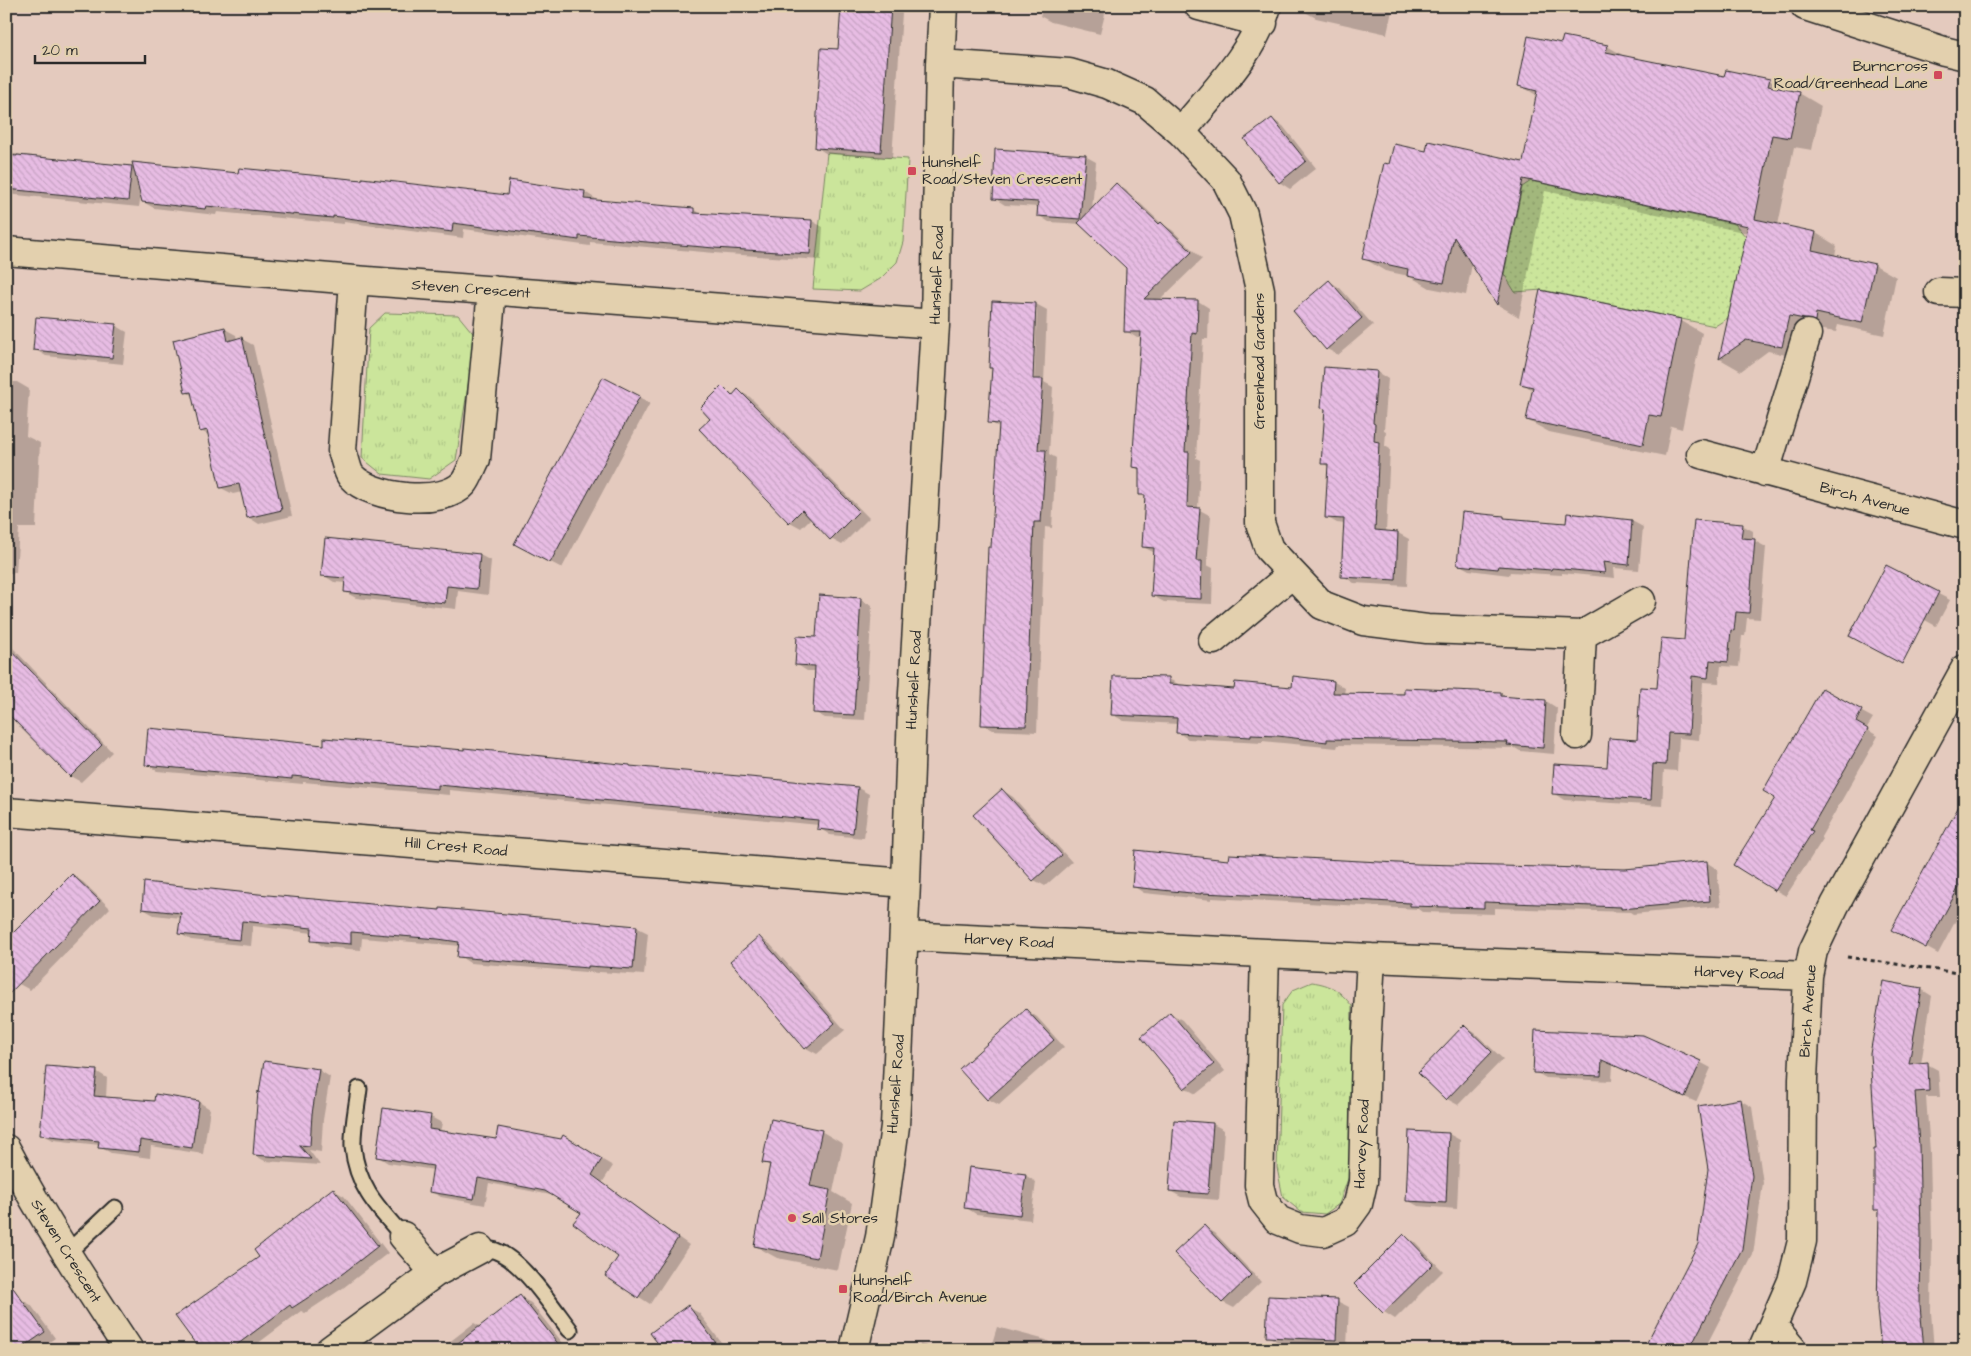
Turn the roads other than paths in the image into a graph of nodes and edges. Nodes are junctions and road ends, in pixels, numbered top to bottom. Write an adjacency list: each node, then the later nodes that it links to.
1 (943, 6): 6 (street, Hunshelf Road)
2 (1199, 6): 4 (street)
3 (1805, 6): 5 (street)
4 (1265, 15): 7 (street)
5 (1965, 56)
6 (940, 64): 7 (street, Greenhead Gardens); 11 (street, Hunshelf Road)
7 (1181, 132): 16 (street, Greenhead Gardens)
8 (6, 251): 9 (street, Steven Crescent)
9 (354, 280): 10 (street, Steven Crescent); 10 (street)
10 (492, 290): 11 (street, Steven Crescent)
11 (935, 324): 23 (street, Hunshelf Road)
12 (1807, 334): 14 (street)
13 (1701, 454): 14 (street, Birch Avenue)
14 (1765, 472): 15 (street, Birch Avenue)
15 (1965, 525)
16 (1292, 574): 18 (street, Greenhead Gardens); 19 (street)
17 (1641, 601): 18 (street)
18 (1582, 635): 21 (street)
19 (1212, 640)
20 (1965, 669): 27 (street, Birch Avenue)
21 (1577, 735)
22 (6, 812): 23 (street, Hill Crest Road)
23 (906, 883): 24 (street, Hunshelf Road)
24 (904, 936): 25 (street, Harvey Road); 39 (street, Hunshelf Road)
25 (1264, 953): 26 (street, Harvey Road); 26 (street, Harvey Road)
26 (1371, 958): 27 (street, Harvey Road)
27 (1810, 964): 36 (street, Birch Avenue)
28 (359, 1089): 31 (lane)
29 (6, 1150): 33 (street, Steven Crescent)
30 (115, 1208): 33 (lane)
31 (403, 1236): 34 (street)
32 (480, 1249): 34 (street); 35 (lane)
33 (67, 1253): 37 (street, Steven Crescent)
34 (435, 1273): 38 (street)
35 (570, 1330)
36 (1767, 1338): 40 (street, Birch Avenue)
37 (129, 1350)
38 (330, 1350)
39 (854, 1350)
40 (1793, 1350)

